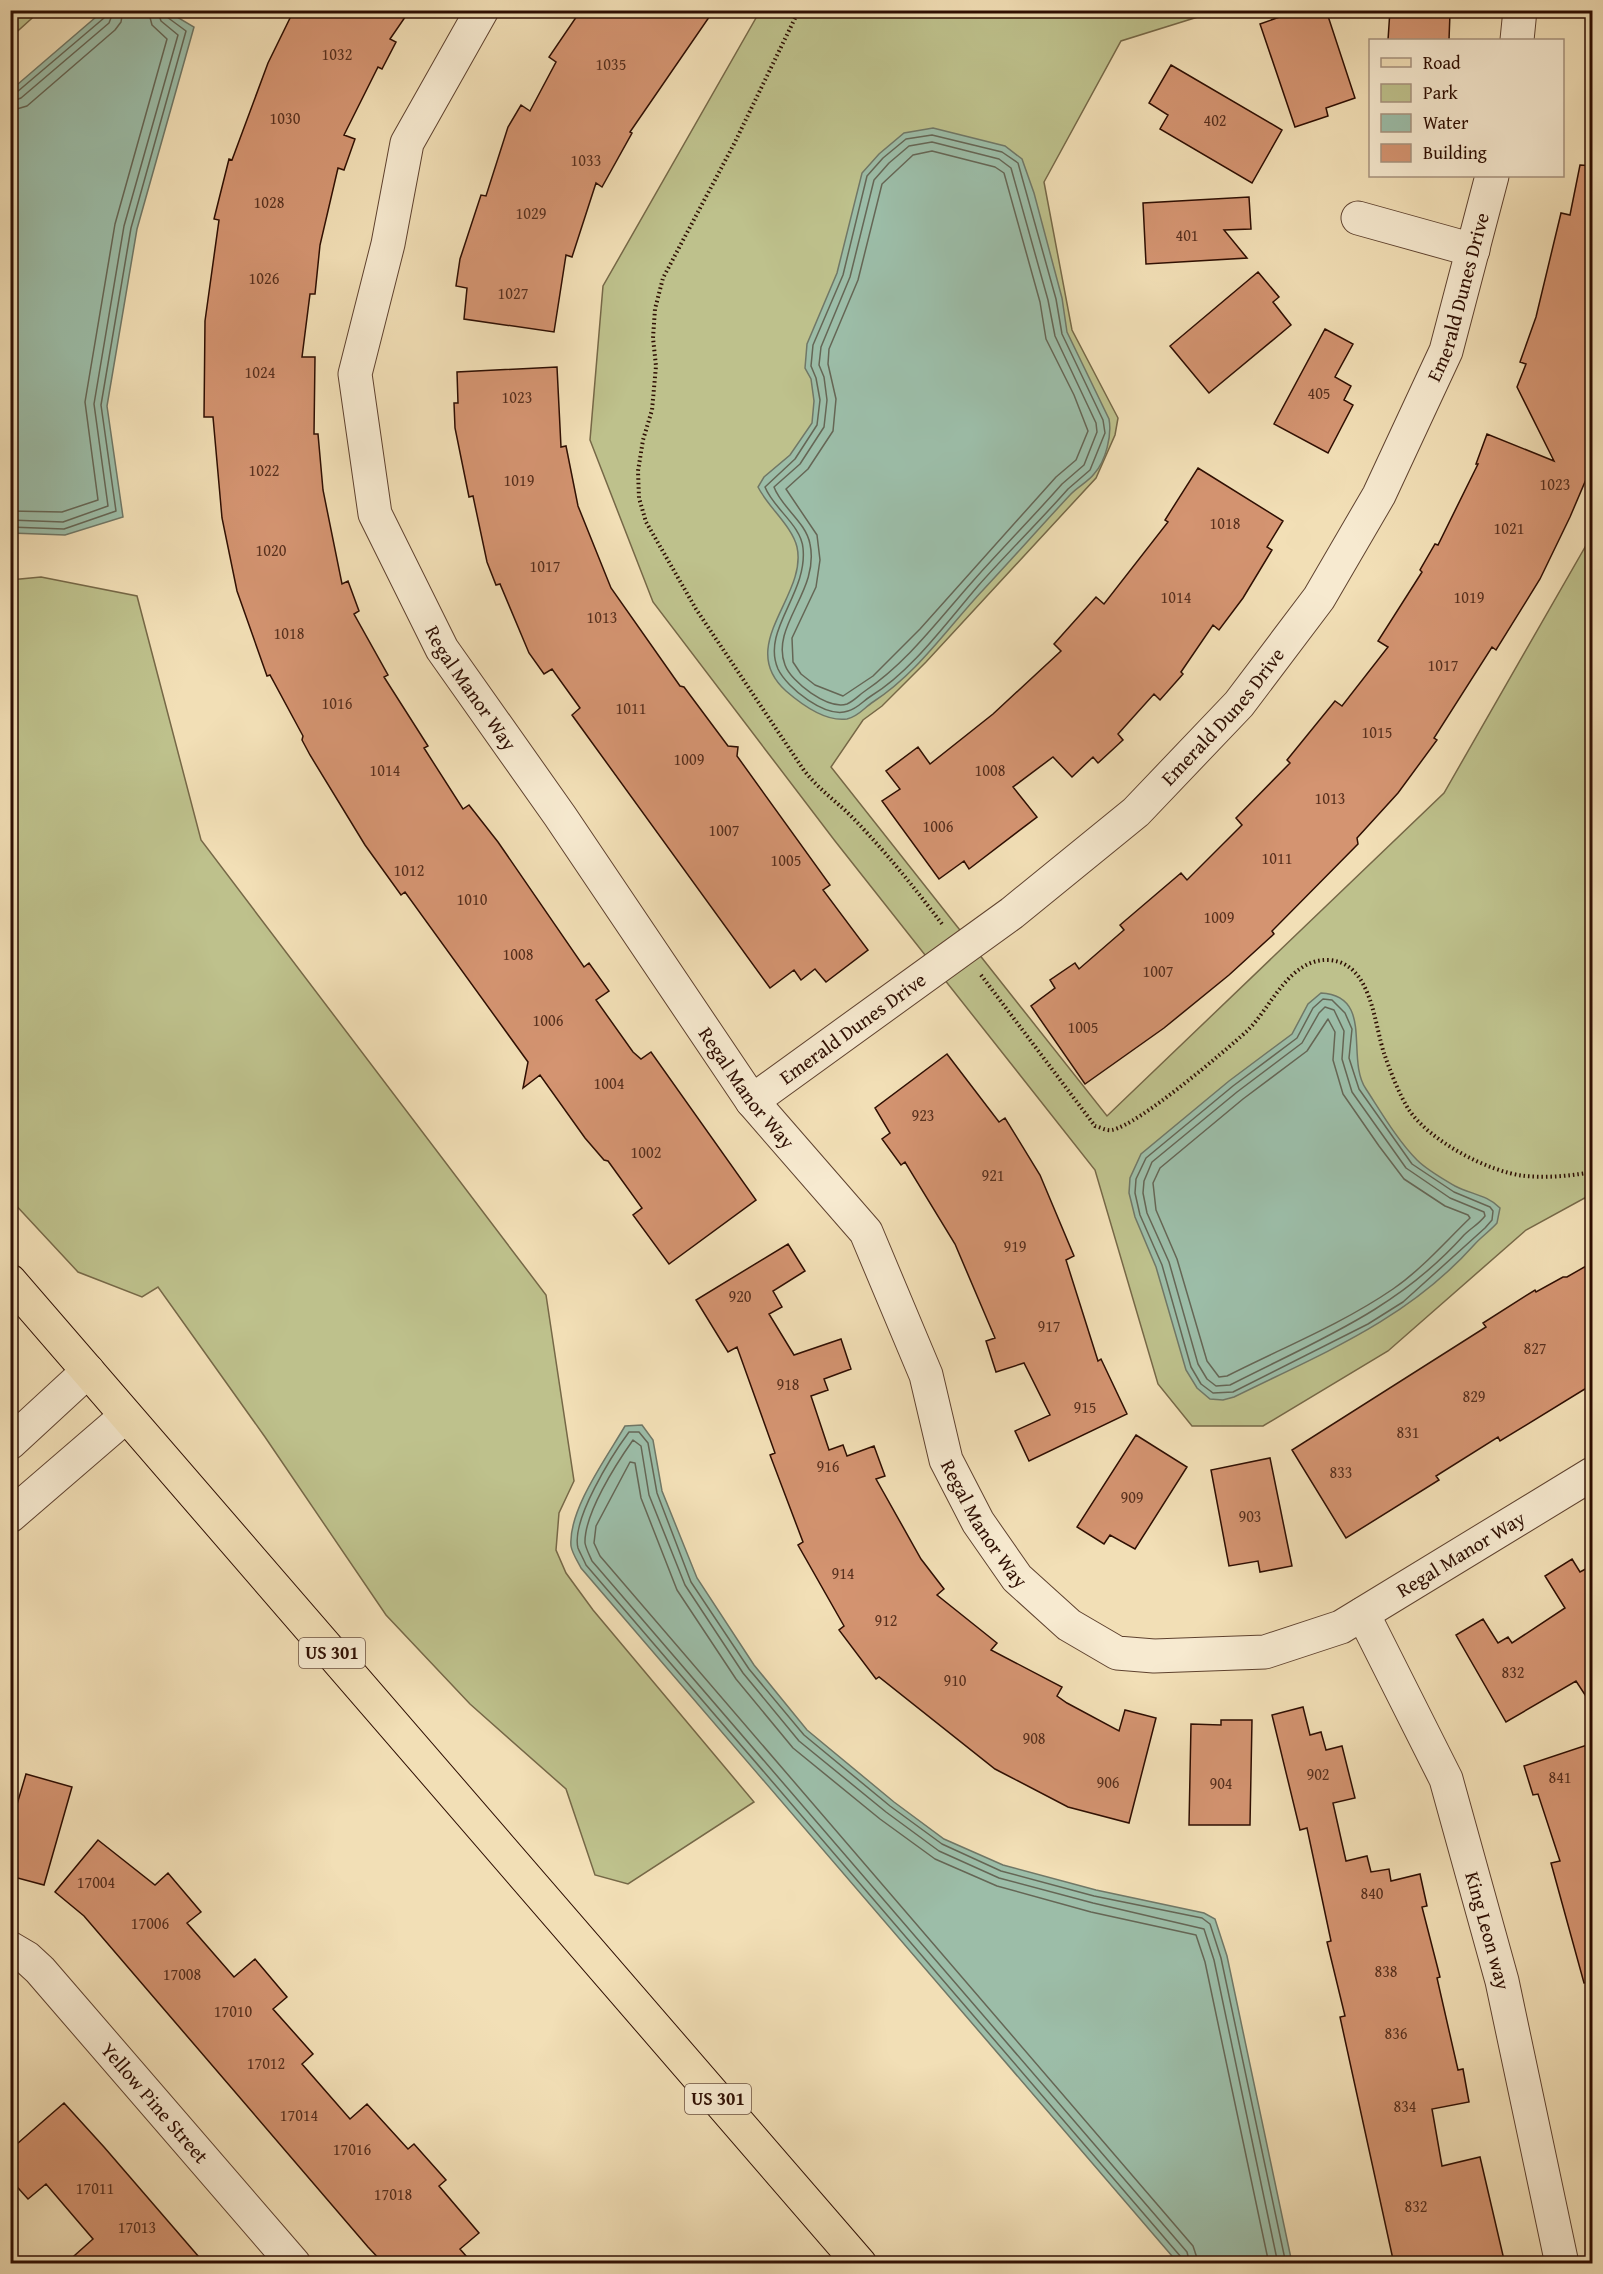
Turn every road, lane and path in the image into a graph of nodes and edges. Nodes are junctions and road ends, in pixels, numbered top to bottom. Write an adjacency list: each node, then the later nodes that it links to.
1 (482, 10): 9 (street, Regal Manor Way)
2 (799, 10): 8 (path)
3 (1520, 10): 4 (street)
4 (1517, 39)
5 (1492, 177): 7 (street, Emerald Dunes Drive)
6 (1358, 218): 7 (street)
7 (1473, 250): 8 (street, Emerald Dunes Drive)
8 (961, 949): 9 (street, Emerald Dunes Drive); 10 (path)
9 (752, 1101): 17 (street, Regal Manor Way)
10 (1593, 1172)
11 (10, 1281): 12 (main road, US 301)
12 (88, 1371): 13 (main road, US 301); 14 (street)
13 (126, 1416): 16 (street); 20 (main road, US 301)
14 (10, 1443)
15 (1593, 1474): 17 (street, Regal Manor Way)
16 (10, 1516)
17 (1363, 1614): 21 (street, King Leon way)
18 (10, 1948): 19 (street, Yellow Pine Street)
19 (294, 2264)
20 (860, 2264)
21 (1562, 2264)

